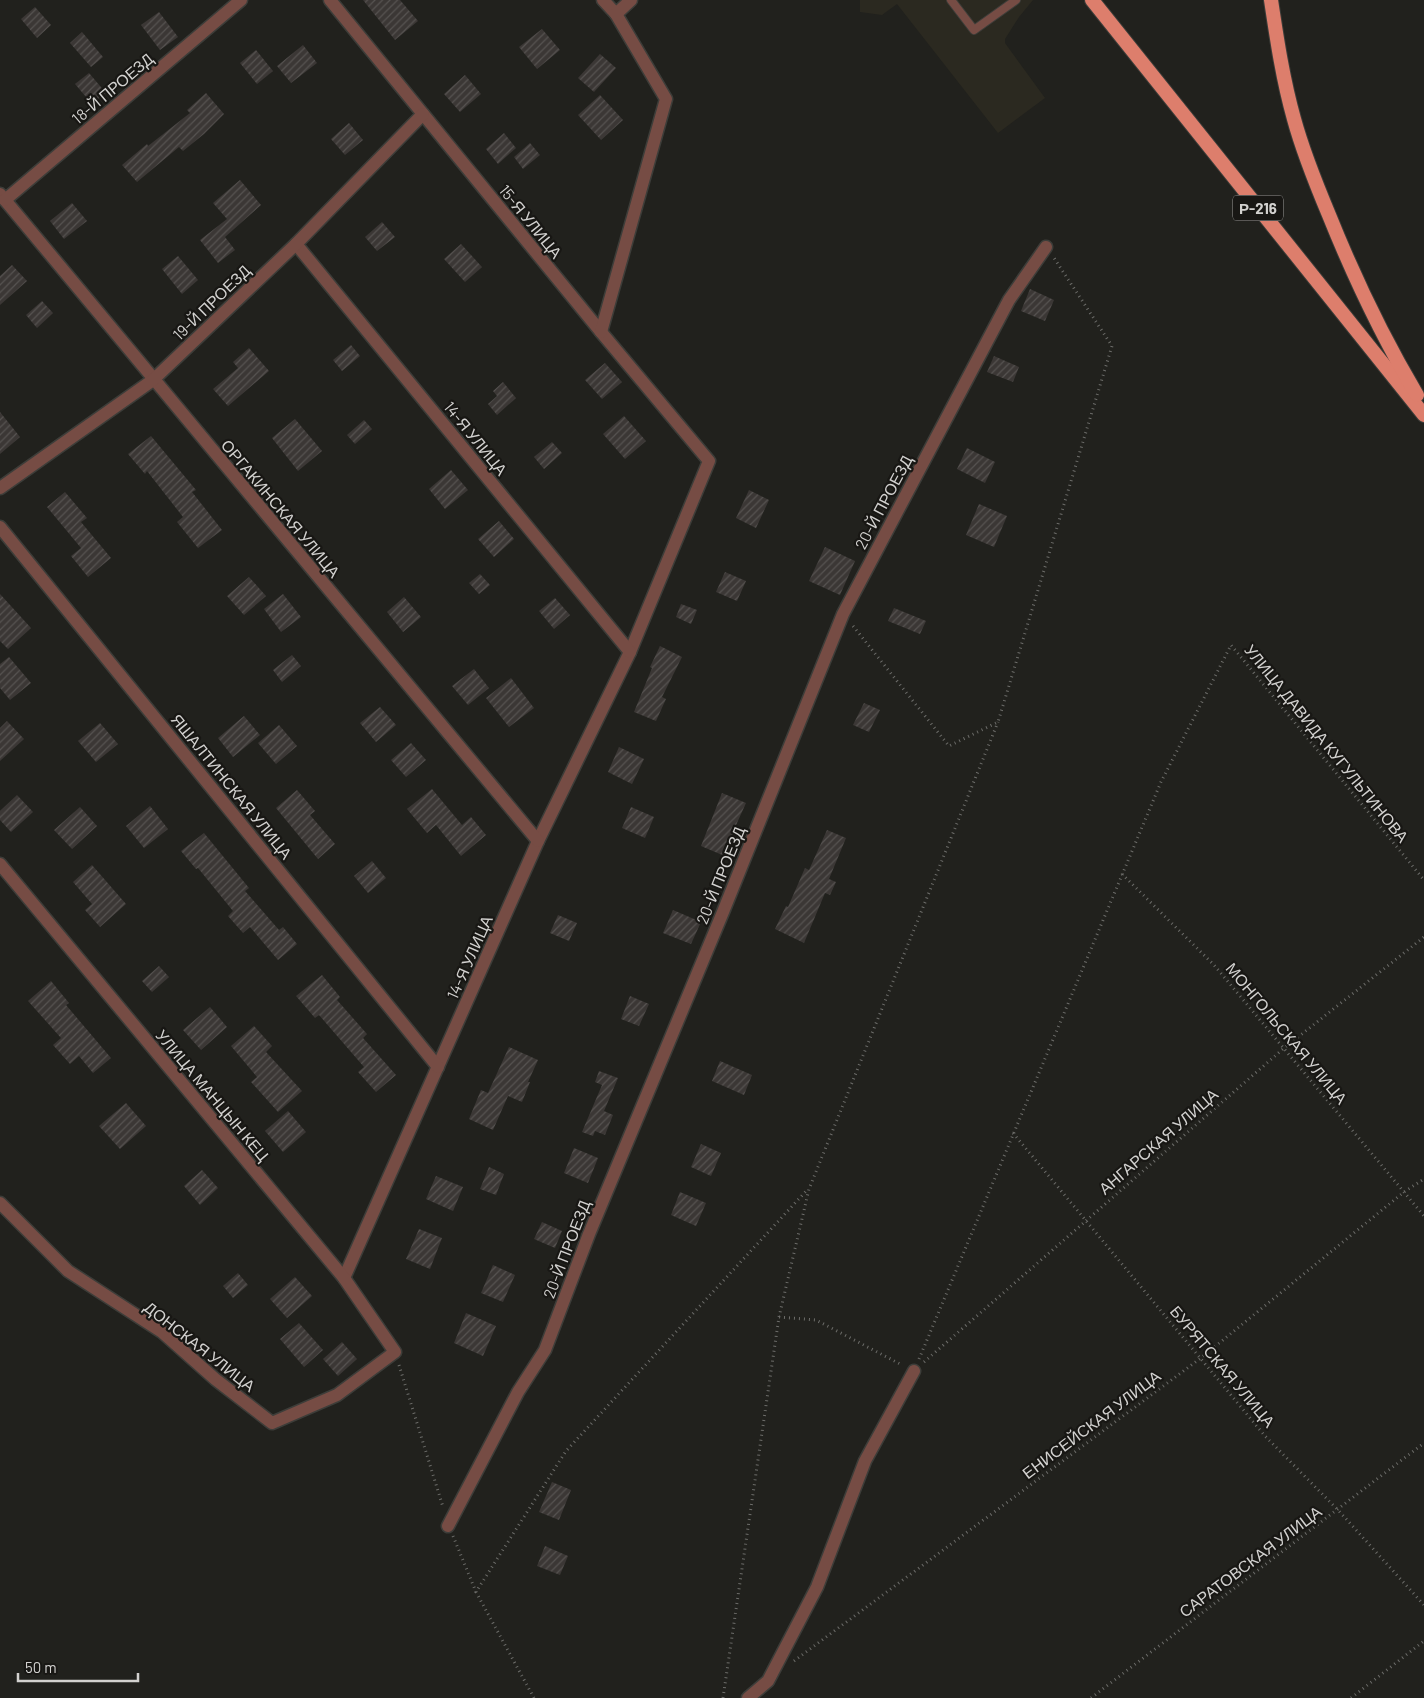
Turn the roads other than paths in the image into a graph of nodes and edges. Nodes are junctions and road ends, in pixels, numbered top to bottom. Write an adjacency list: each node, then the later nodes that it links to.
1 (241, 0): 11 (street, 18-Й ПРОЕЗД)
2 (330, 0): 10 (street, 15-Я УЛИЦА)
3 (603, 0): 9 (street)
4 (631, 0): 9 (street)
5 (951, 0): 6 (lane)
6 (1016, 0)
7 (1092, 0): 17 (highway, Р-216)
8 (1271, 0): 16 (highway)
9 (616, 14): 14 (street)
10 (423, 114): 12 (street, 19-Й ПРОЕЗД); 14 (street, 15-Я УЛИЦА)
11 (2, 197): 15 (street, ОРГАКИНСКАЯ УЛИЦА)
12 (296, 244): 15 (street, 19-Й ПРОЕЗД); 21 (street, 14-Я УЛИЦА)
13 (1046, 247): 29 (street, 20-Й ПРОЕЗД)
14 (601, 332): 18 (street, 15-Я УЛИЦА)
15 (153, 380): 19 (street, 19-Й ПРОЕЗД); 22 (street, ОРГАКИНСКАЯ УЛИЦА)
16 (1424, 406)
17 (1424, 415)
18 (709, 461): 21 (street, 14-Я УЛИЦА)
19 (0, 488)
20 (0, 527): 24 (street, ЯШАЛТИНСКАЯ УЛИЦА)
21 (630, 652): 22 (street, 14-Я УЛИЦА)
22 (538, 842): 24 (street, 14-Я УЛИЦА)
23 (0, 864): 26 (street, УЛИЦА МАНЦЫН КЕЦ)
24 (438, 1066): 26 (street, 14-Я УЛИЦА)
25 (0, 1203): 27 (street, ДОНСКАЯ УЛИЦА)
26 (344, 1278): 27 (street, УЛИЦА МАНЦЫН КЕЦ)
27 (395, 1352)
28 (914, 1370): 30 (street)
29 (448, 1526)
30 (748, 1698)

